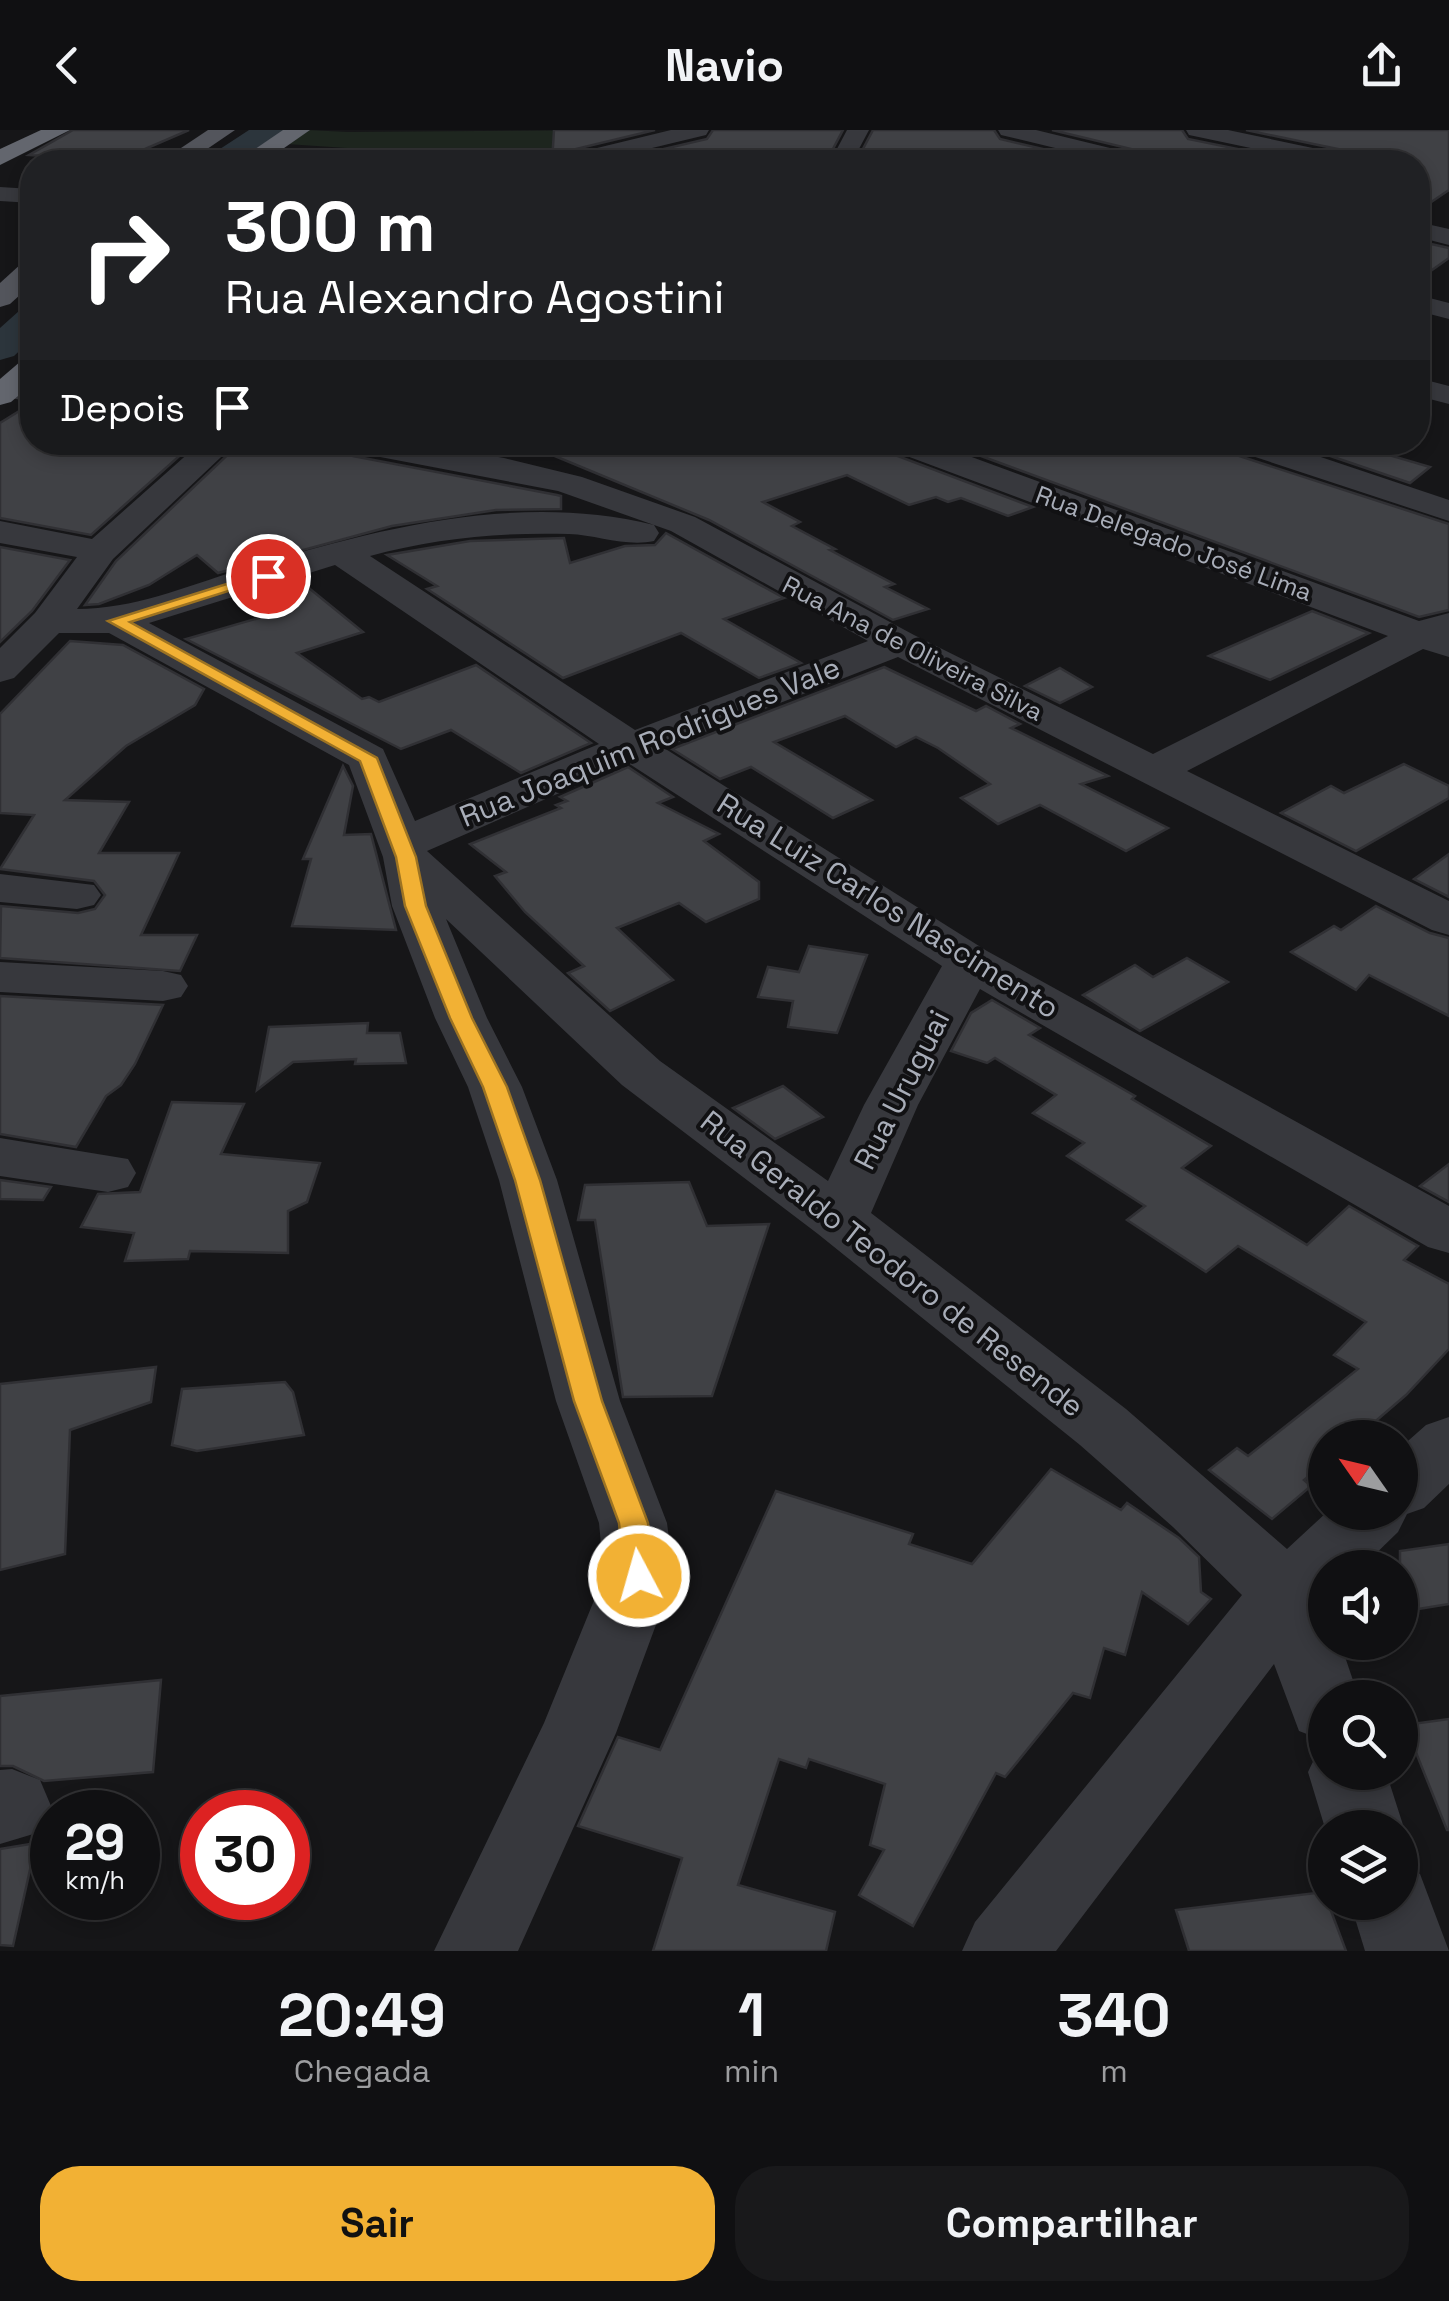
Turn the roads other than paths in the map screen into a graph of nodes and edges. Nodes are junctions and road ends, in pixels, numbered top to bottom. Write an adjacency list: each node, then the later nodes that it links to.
1 (60, 130): 15 (highway)
2 (224, 130): 9 (main road)
3 (299, 130): 10 (highway)
4 (698, 130): 11 (street)
5 (718, 130): 12 (street)
6 (1009, 130): 13 (street)
7 (1248, 130): 8 (street)
8 (1206, 132): 14 (street)
9 (192, 150)
10 (267, 150)
11 (617, 150)
12 (680, 150)
13 (1090, 150)
14 (1290, 150)
15 (0, 158)
16 (20, 280): 17 (main road)
17 (0, 298)
18 (207, 455): 24 (street)
19 (449, 455): 26 (street, Rua Ana de Oliveira Silva)
20 (936, 455): 29 (street, Rua Delegado José Lima)
21 (1281, 455): 22 (street)
22 (1449, 511)
23 (0, 532): 24 (street)
24 (100, 551): 27 (street)
25 (344, 554): 26 (street); 28 (street); 32 (street, Rua Luiz Carlos Nascimento)
26 (750, 564): 30 (street, Rua Ana de Oliveira Silva)
27 (50, 621): 28 (street); 31 (street)
28 (116, 621): 34 (street)
29 (1441, 633): 33 (street)
30 (900, 643): 32 (street, Rua Joaquim Rodrigues Vale); 33 (street, Rua Ana de Oliveira Silva)
31 (0, 670)
32 (631, 746): 34 (street, Rua Joaquim Rodrigues Vale); 38 (street, Rua Luiz Carlos Nascimento)
33 (1153, 771): 37 (street, Rua Ana de Oliveira Silva)
34 (403, 850): 43 (street, Rua Geraldo Teodoro de Resende); 51 (street)
35 (0, 888): 36 (street)
36 (77, 895)
37 (1449, 920)
38 (968, 962): 43 (street, Rua Uruguai); 44 (street, Rua Luiz Carlos Nascimento)
39 (0, 977): 40 (street)
40 (163, 986)
41 (0, 1157): 42 (street)
42 (108, 1173)
43 (839, 1219): 48 (street, Rua Geraldo Teodoro de Resende)
44 (1449, 1232)
45 (1449, 1444): 46 (street)
46 (1418, 1472)
47 (1355, 1530): 48 (street)
48 (1287, 1593): 49 (street, Rua Geraldo Teodoro de Resende); 52 (street)
49 (1316, 1680)
50 (1396, 1920): 53 (street)
51 (476, 1951)
52 (1004, 1951)
53 (1407, 1951)

